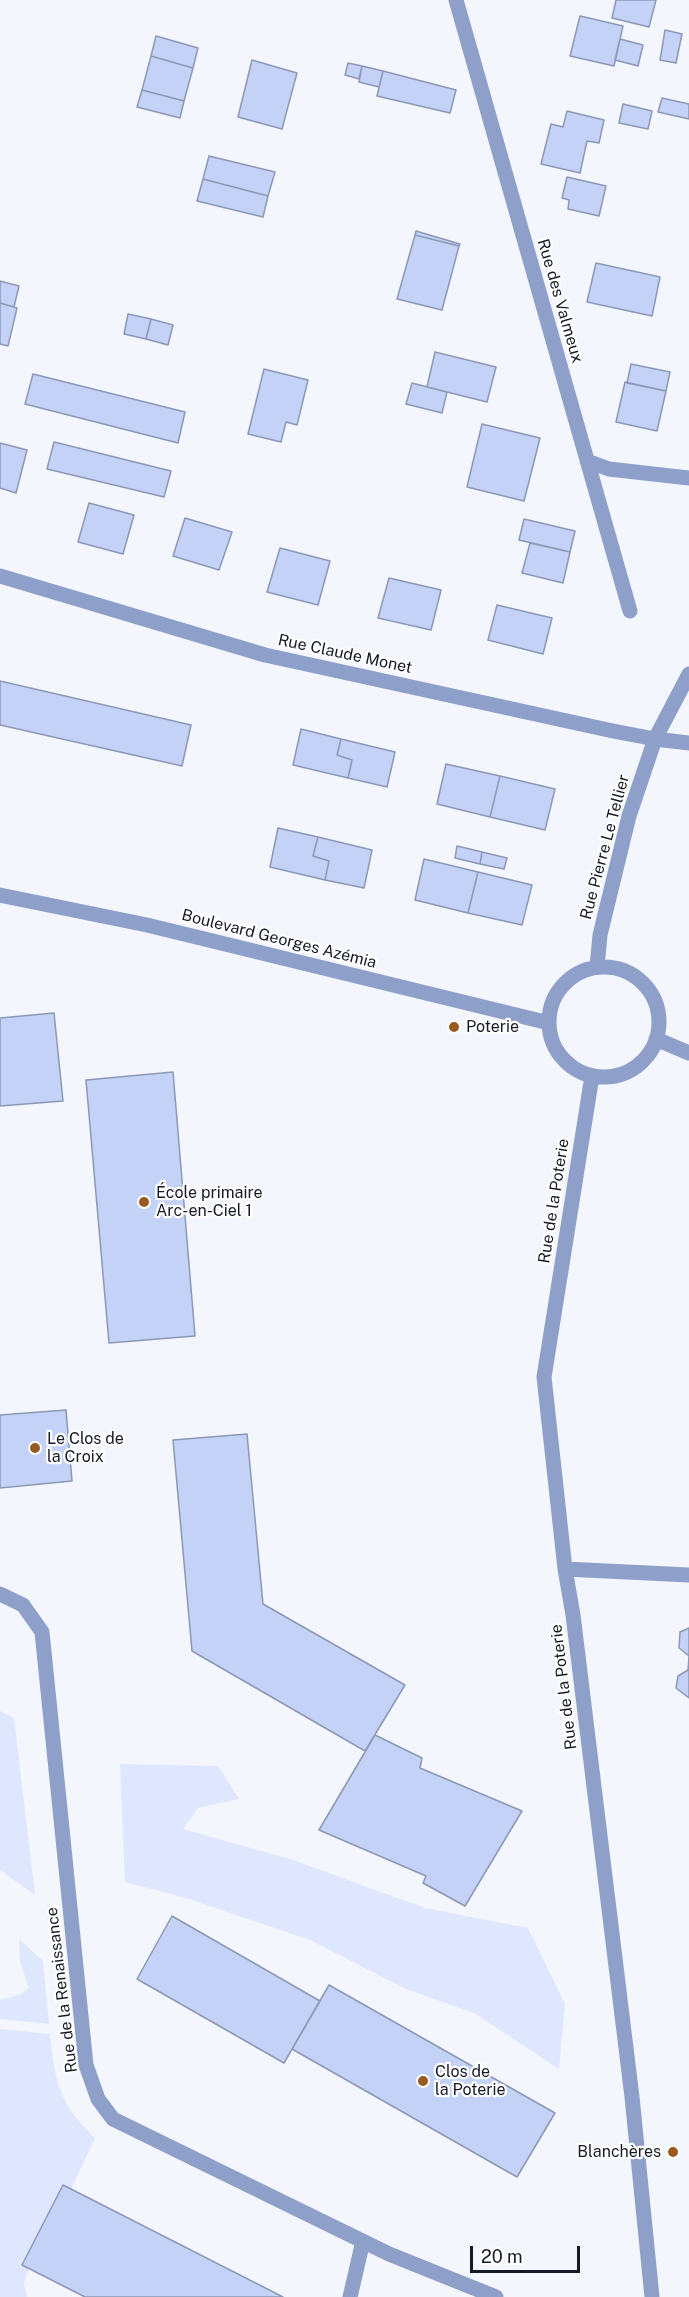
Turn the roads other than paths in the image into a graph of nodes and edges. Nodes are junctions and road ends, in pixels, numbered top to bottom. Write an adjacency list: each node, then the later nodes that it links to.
1 (456, 0): 2 (street, Rue des Valmeux)
2 (587, 461): 3 (street); 5 (street, Rue des Valmeux)
3 (689, 478)
4 (0, 576): 7 (street, Rue Claude Monet)
5 (630, 611)
6 (689, 674): 7 (street, Rue Pierre Le Tellier)
7 (655, 739): 8 (street, Rue Claude Monet); 10 (street, Rue Pierre Le Tellier)
8 (689, 743)
9 (0, 895): 11 (street, Boulevard Georges Azémia)
10 (597, 967): 11 (street); 12 (street)
11 (549, 1023): 14 (street)
12 (656, 1039): 13 (street); 14 (street)
13 (689, 1053)
14 (592, 1076): 15 (street, Rue de la Poterie)
15 (565, 1569): 16 (street); 21 (street, Rue de la Poterie)
16 (689, 1575)
17 (0, 1594): 18 (street, Rue de la Renaissance)
18 (363, 2241): 19 (street); 20 (street, Rue de la Renaissance)
19 (350, 2297)
20 (496, 2297)
21 (652, 2297)

